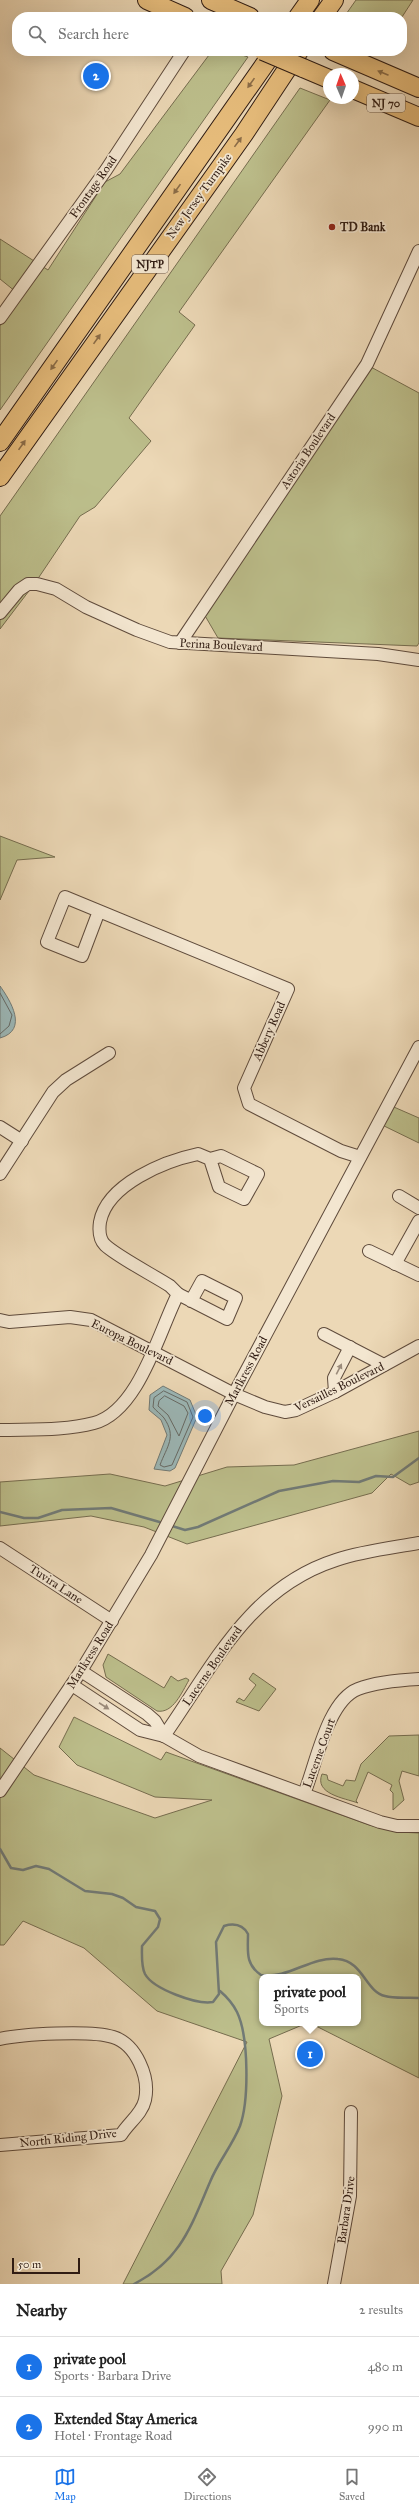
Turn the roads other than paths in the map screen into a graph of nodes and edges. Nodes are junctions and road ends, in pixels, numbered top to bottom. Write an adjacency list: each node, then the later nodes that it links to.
1 (147, 0): 6 (highway)
2 (211, 0): 7 (highway)
3 (229, 0): 8 (street)
4 (310, 0): 9 (highway)
5 (334, 0): 10 (highway)
6 (172, 12)
7 (238, 12)
8 (242, 12)
9 (302, 12)
10 (326, 12)
11 (179, 56): 21 (street, Frontage Road)
12 (270, 56): 22 (highway, New Jersey Turnpike / NJTP, one-way to 22)
13 (287, 56): 15 (highway, bridge)
14 (345, 56): 17 (highway, NJ 70, one-way to 14)
15 (301, 59): 16 (highway); 23 (highway, New Jersey Turnpike / NJTP, one-way to 15)
16 (323, 75)
17 (419, 88)
18 (359, 92): 19 (highway, NJ 70)
19 (419, 117)
20 (419, 251): 25 (street, Astoria Boulevard)
21 (0, 318)
22 (0, 442)
23 (0, 477)
24 (0, 613): 25 (street, Perina Boulevard)
25 (180, 643): 26 (street, Perina Boulevard)
26 (419, 660)
27 (100, 911): 27 (street, Abbery Road); 32 (street, Abbery Road)
28 (419, 1047): 32 (street, Marlkress Road)
29 (109, 1053): 31 (street)
30 (0, 1127): 31 (street)
31 (22, 1140): 34 (street)
32 (360, 1157): 50 (street, Marlkress Road)
33 (210, 1159): 41 (street)
34 (0, 1174)
35 (399, 1196): 36 (street)
36 (419, 1208)
37 (419, 1222): 39 (street)
38 (370, 1251): 39 (street)
39 (395, 1264): 40 (street)
40 (419, 1275)
41 (178, 1294): 42 (street); 47 (street)
42 (191, 1300)
43 (0, 1320): 47 (street, Europa Boulevard)
44 (324, 1334): 46 (street)
45 (419, 1346): 48 (street, Versailles Boulevard)
46 (350, 1347): 48 (street); 49 (street, one-way to 46)
47 (154, 1351): 50 (street, Europa Boulevard); 51 (street)
48 (384, 1365): 49 (street, Versailles Boulevard)
49 (335, 1392): 50 (street, Versailles Boulevard)
50 (234, 1394): 54 (street, Marlkress Road)
51 (0, 1430)
52 (419, 1543): 58 (street, Lucerne Boulevard)
53 (0, 1548): 54 (street, Tuvira Lane)
54 (112, 1621): 55 (street, Marlkress Road)
55 (81, 1671): 57 (street, Marlkress Road); 58 (street)
56 (419, 1678): 60 (street, Lucerne Court)
57 (72, 1685): 58 (street, one-way to 58); 59 (street, Marlkress Road)
58 (164, 1736): 60 (street)
59 (0, 1791)
60 (304, 1794): 61 (street)
61 (419, 1826)
62 (0, 2039): 64 (street, North Riding Drive)
63 (351, 2112): 65 (street, Barbara Drive)
64 (0, 2145)
65 (334, 2284)

